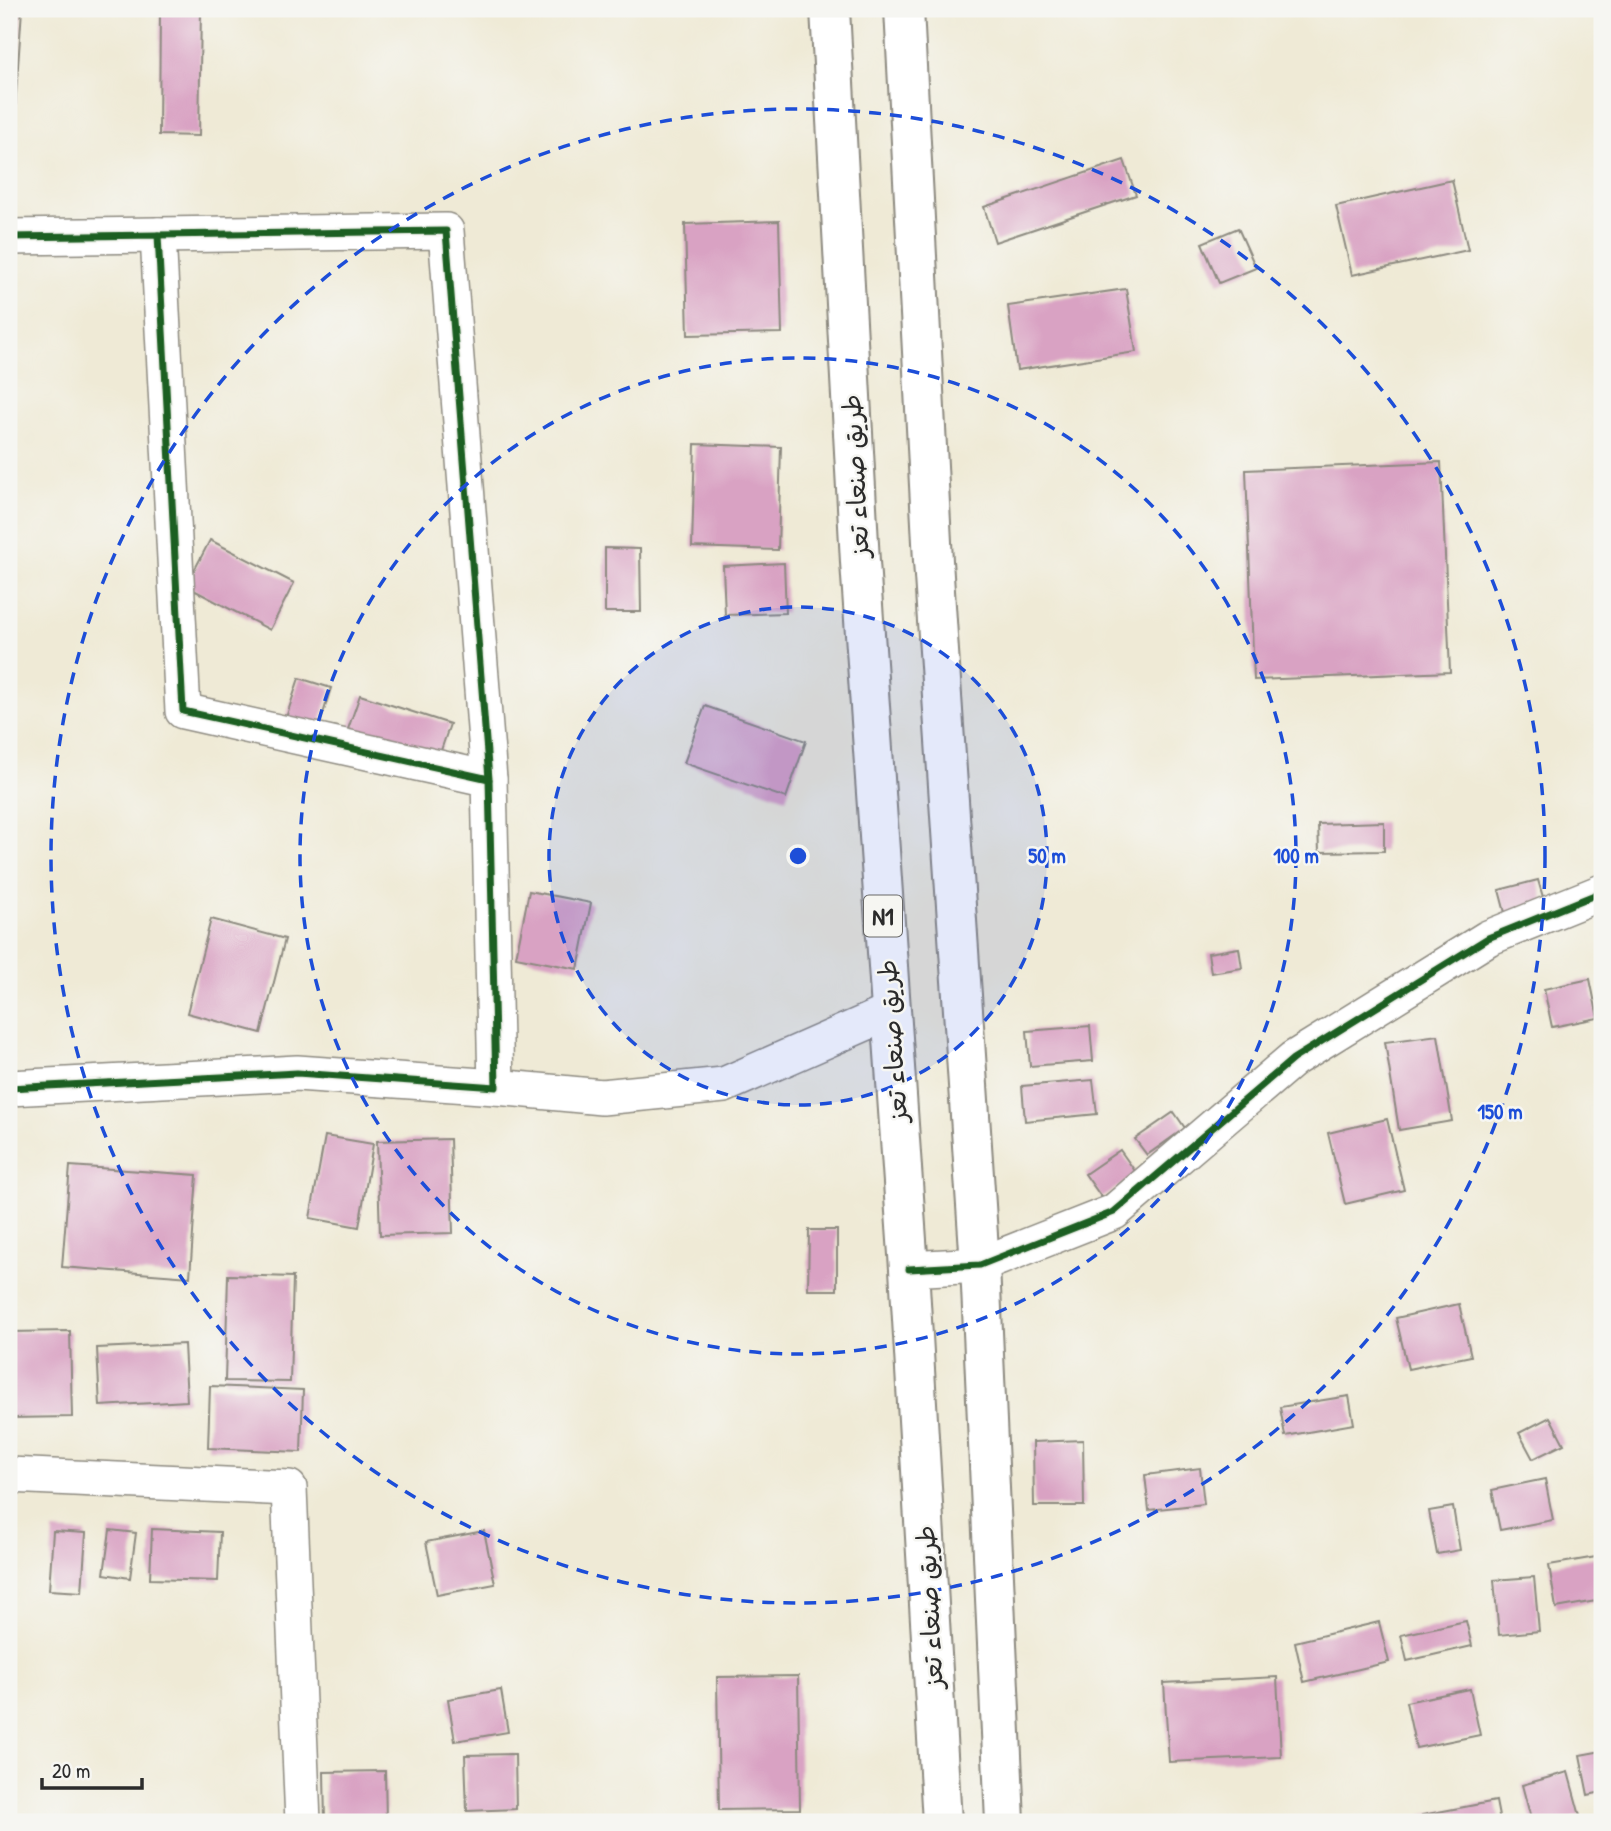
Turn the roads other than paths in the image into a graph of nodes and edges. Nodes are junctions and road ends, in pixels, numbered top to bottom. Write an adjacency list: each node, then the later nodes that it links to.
1 (830, 9): 7 (highway, طريق صنعاء تعز / N1)
2 (904, 9): 10 (highway)
3 (158, 235): 4 (street); 5 (street); 5 (street)
4 (9, 236)
5 (489, 779): 8 (street)
6 (1602, 892): 10 (street)
7 (890, 1012): 8 (street); 11 (highway, طريق صنعاء تعز / N1)
8 (496, 1087): 9 (street)
9 (9, 1088)
10 (980, 1265): 11 (street); 15 (highway)
11 (909, 1269): 14 (highway, طريق صنعاء تعز / N1)
12 (9, 1475): 13 (street)
13 (303, 1822)
14 (942, 1822)
15 (1005, 1822)

